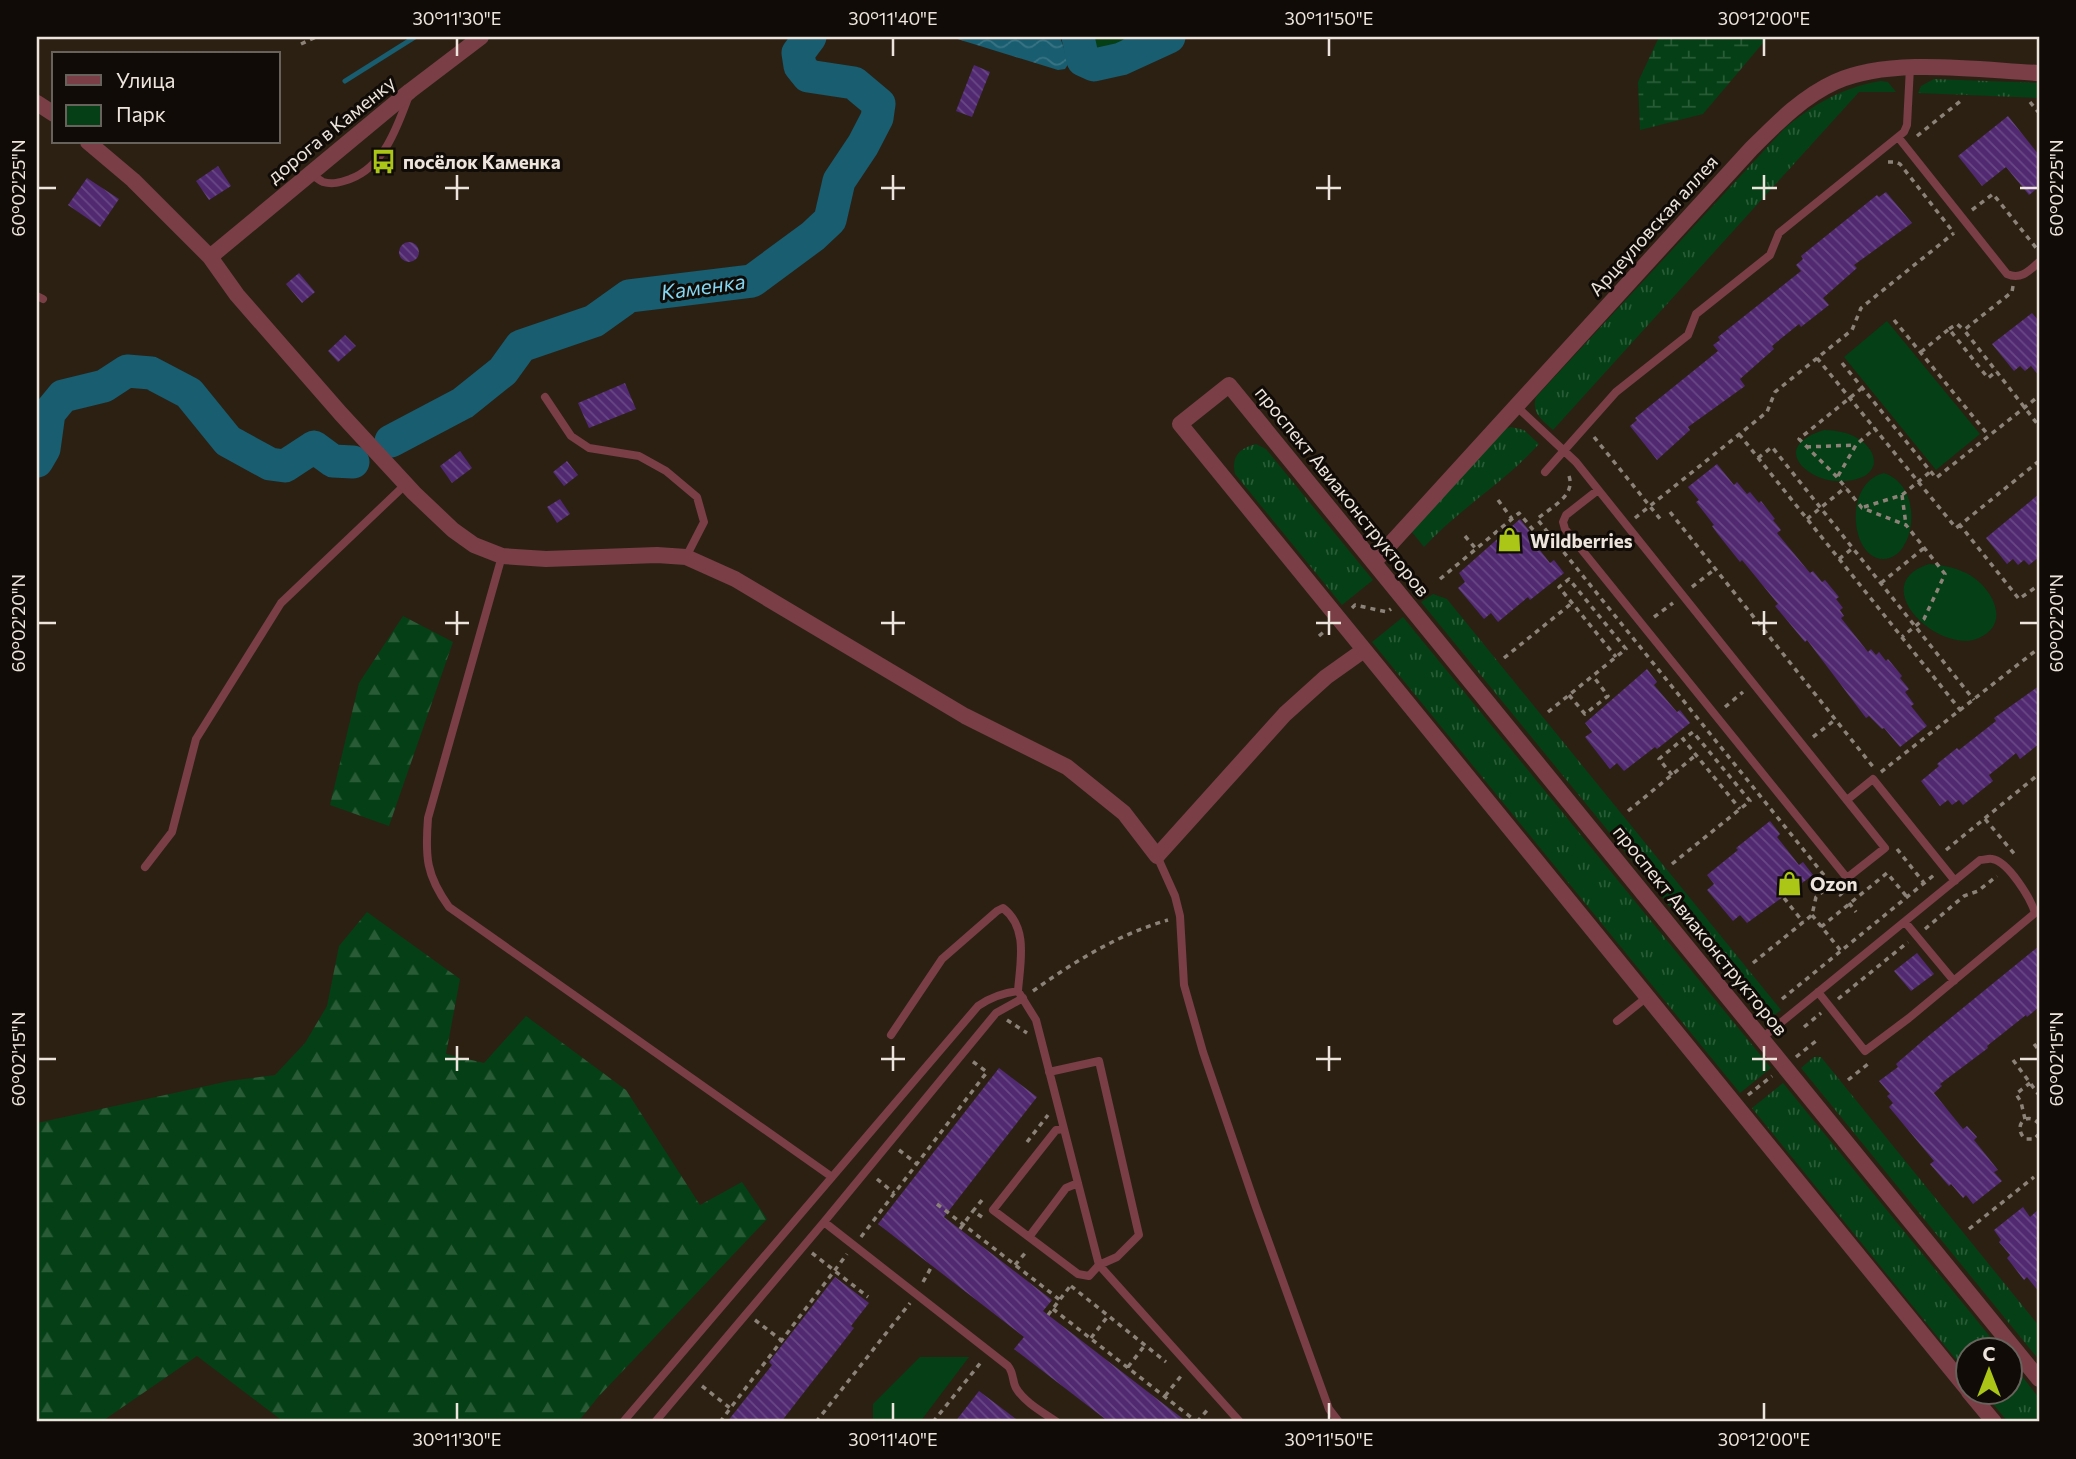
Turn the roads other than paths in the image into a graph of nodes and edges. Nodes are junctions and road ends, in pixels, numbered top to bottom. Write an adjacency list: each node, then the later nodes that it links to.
1 (481, 37): 4 (street, дорога в Каменку)
2 (1910, 67): 3 (street, Арцеуловская аллея); 7 (lane); 13 (street, Арцеуловская аллея)
3 (2039, 73)
4 (410, 90): 9 (street, дорога в Каменку); 9 (lane)
5 (37, 103): 6 (street)
6 (52, 113)
7 (1898, 137): 11 (lane); 14 (lane)
8 (90, 144): 10 (street)
9 (310, 173): 10 (street, дорога в Каменку)
10 (210, 257): 16 (street)
11 (2039, 262)
12 (545, 397): 19 (lane)
13 (1516, 406): 14 (lane); 20 (street, Арцеуловская аллея)
14 (1564, 450): 15 (lane); 17 (lane)
15 (1545, 472)
16 (406, 484): 18 (street); 24 (lane)
17 (1598, 490): 22 (lane); 22 (lane)
18 (502, 556): 19 (street); 36 (lane)
19 (686, 557): 23 (street)
20 (1374, 562): 21 (street, проспект Авиаконструкторов); 33 (street, проспект Авиаконструкторов)
21 (1364, 650): 23 (street); 30 (street, проспект Авиаконструкторов)
22 (1847, 800): 25 (lane)
23 (1157, 856): 48 (lane)
24 (145, 867)
25 (1955, 881): 26 (lane); 27 (lane)
26 (1905, 922): 27 (lane); 28 (lane)
27 (1954, 981): 28 (lane)
28 (1818, 992): 33 (lane)
29 (1020, 995): 32 (lane); 34 (lane); 36 (lane); 38 (lane)
30 (1647, 997): 31 (lane); 41 (street, проспект Авиаконструкторов)
31 (1617, 1021)
32 (891, 1035)
33 (1762, 1038): 42 (street, проспект Авиаконструкторов)
34 (1049, 1072): 35 (lane); 40 (lane)
35 (1064, 1129): 37 (lane); 39 (lane)
36 (832, 1177): 44 (lane)
37 (1078, 1183): 39 (lane); 40 (lane)
38 (824, 1222): 45 (lane); 46 (lane)
39 (1028, 1237): 40 (lane)
40 (1099, 1265): 47 (lane)
41 (1954, 1374)
42 (2039, 1379)
43 (1981, 1406): 49 (street, проспект Авиаконструкторов)
44 (624, 1422)
45 (654, 1422)
46 (1057, 1422)
47 (1240, 1422)
48 (1339, 1422)
49 (1994, 1422)

